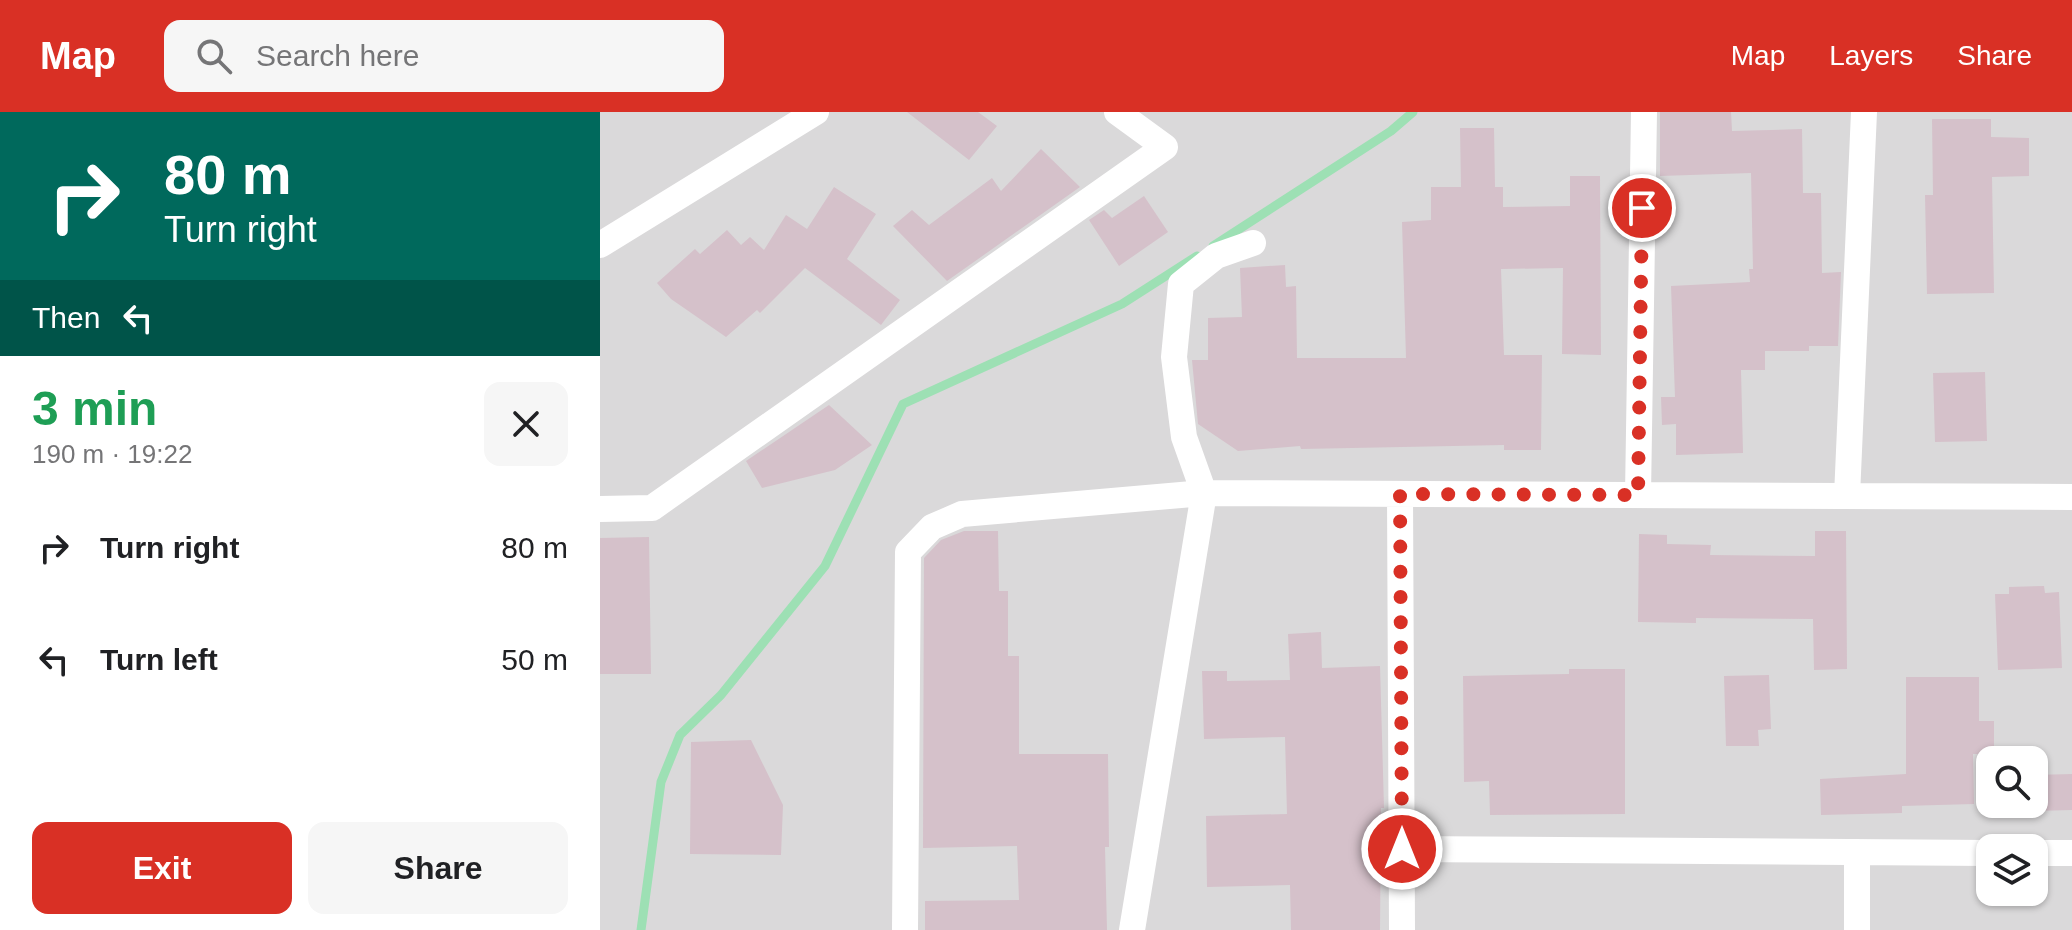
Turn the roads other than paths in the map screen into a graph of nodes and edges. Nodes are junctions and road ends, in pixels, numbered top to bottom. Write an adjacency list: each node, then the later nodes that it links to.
1 (816, 112): 6 (street)
2 (1117, 112): 12 (street)
3 (1644, 112): 9 (street)
4 (1864, 112): 10 (street)
5 (1253, 243): 7 (street)
6 (600, 245)
7 (1204, 493): 8 (street); 18 (street); 19 (street)
8 (1400, 494): 9 (street); 13 (street)
9 (1638, 495): 10 (street)
10 (1847, 496): 11 (street)
11 (2072, 497)
12 (600, 509)
13 (1402, 849): 14 (street); 20 (street)
14 (1857, 852): 15 (street); 21 (street)
15 (1976, 853)
16 (2048, 853): 17 (street)
17 (2072, 853)
18 (905, 930)
19 (1132, 930)
20 (1402, 930)
21 (1857, 930)

